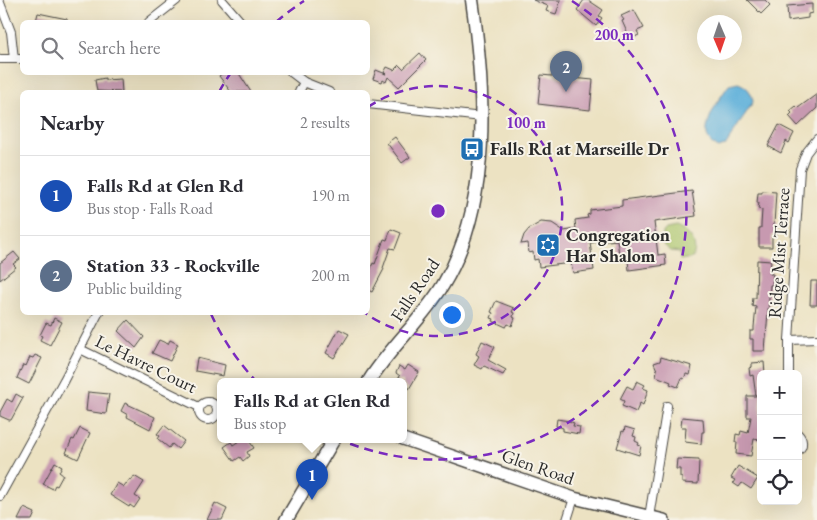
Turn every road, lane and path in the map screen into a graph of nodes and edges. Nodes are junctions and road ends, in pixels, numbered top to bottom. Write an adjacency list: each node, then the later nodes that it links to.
1 (177, 0): 5 (street)
2 (222, 0): 6 (street)
3 (472, 0): 15 (main road, Falls Road)
4 (0, 3): 8 (street)
5 (152, 20)
6 (239, 20)
7 (0, 59): 8 (street)
8 (14, 59): 9 (street)
9 (20, 59)
10 (295, 75): 11 (street)
11 (304, 82): 12 (street); 13 (street)
12 (300, 90)
13 (324, 90)
14 (370, 104): 15 (street)
15 (482, 117): 22 (main road, Falls Road)
16 (817, 139): 19 (street, Ridge Mist Terrace)
17 (97, 315): 20 (street)
18 (817, 339): 19 (street)
19 (789, 340): 21 (street, Ridge Mist Terrace)
20 (80, 349): 24 (street, Le Havre Court); 27 (street)
21 (789, 370)
22 (371, 378)
23 (667, 406): 29 (street)
24 (200, 407)
25 (407, 440): 28 (main road, Glen Road)
26 (332, 443): 30 (main road)
27 (0, 496)
28 (574, 498): 29 (main road, Glen Road); 31 (street)
29 (649, 517): 32 (main road, Glen Road)
30 (286, 520)
31 (568, 520)
32 (664, 520)

